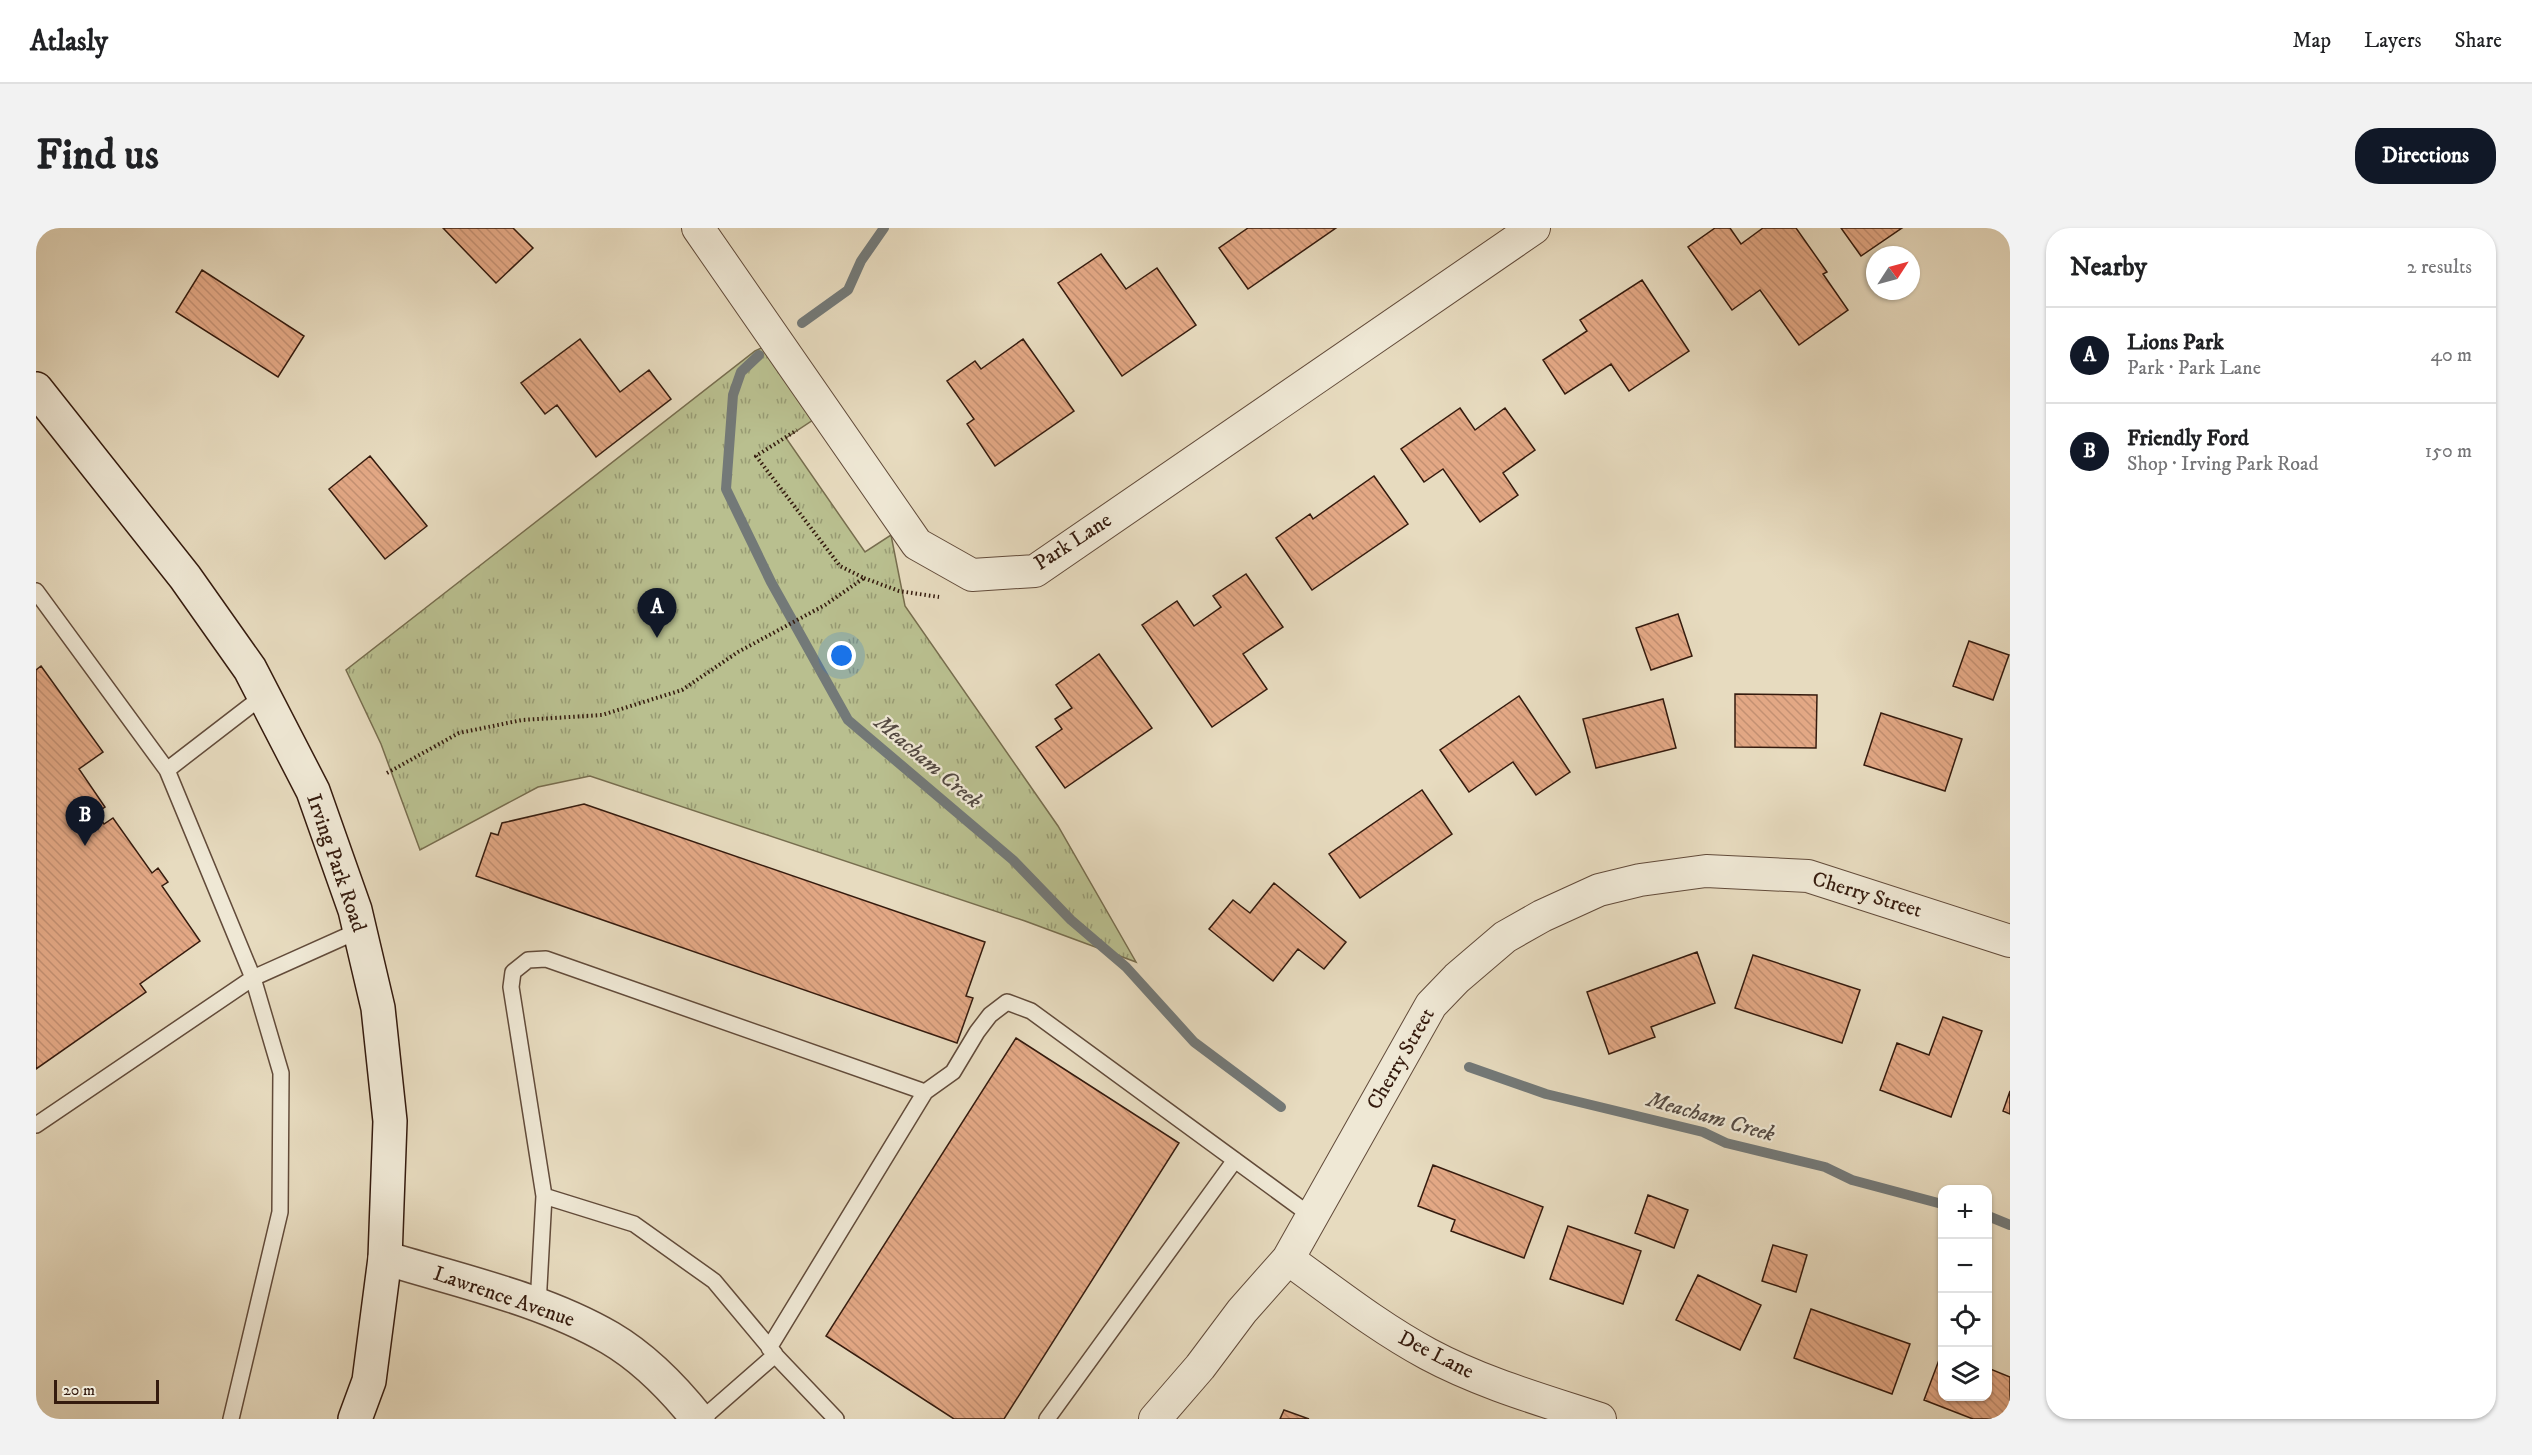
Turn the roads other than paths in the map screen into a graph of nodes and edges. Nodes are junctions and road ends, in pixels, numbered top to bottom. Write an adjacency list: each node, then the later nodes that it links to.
1 (698, 228): 2 (street, Park Lane)
2 (1534, 228)
3 (40, 402): 5 (main road, Irving Park Road)
4 (36, 591): 6 (lane)
5 (263, 696): 6 (lane); 7 (main road, Irving Park Road)
6 (167, 770): 9 (lane)
7 (360, 930): 9 (lane); 15 (main road, Irving Park Road)
8 (2010, 941): 14 (street, Cherry Street)
9 (253, 978): 11 (lane); 19 (lane)
10 (925, 1092): 12 (lane); 13 (lane); 18 (lane)
11 (36, 1125)
12 (1235, 1160): 14 (lane); 23 (lane)
13 (544, 1196): 17 (lane); 18 (lane)
14 (1310, 1215): 16 (street, Cherry Street)
15 (385, 1258): 17 (main road, Lawrence Avenue); 20 (main road, Irving Park Road)
16 (1288, 1259): 24 (street, Cherry Street); 25 (street, Dee Lane)
17 (538, 1305): 21 (main road, Lawrence Avenue)
18 (772, 1351): 21 (lane); 22 (lane)
19 (231, 1419)
20 (355, 1419)
21 (700, 1419)
22 (836, 1419)
23 (1047, 1419)
24 (1155, 1419)
25 (1600, 1419)

